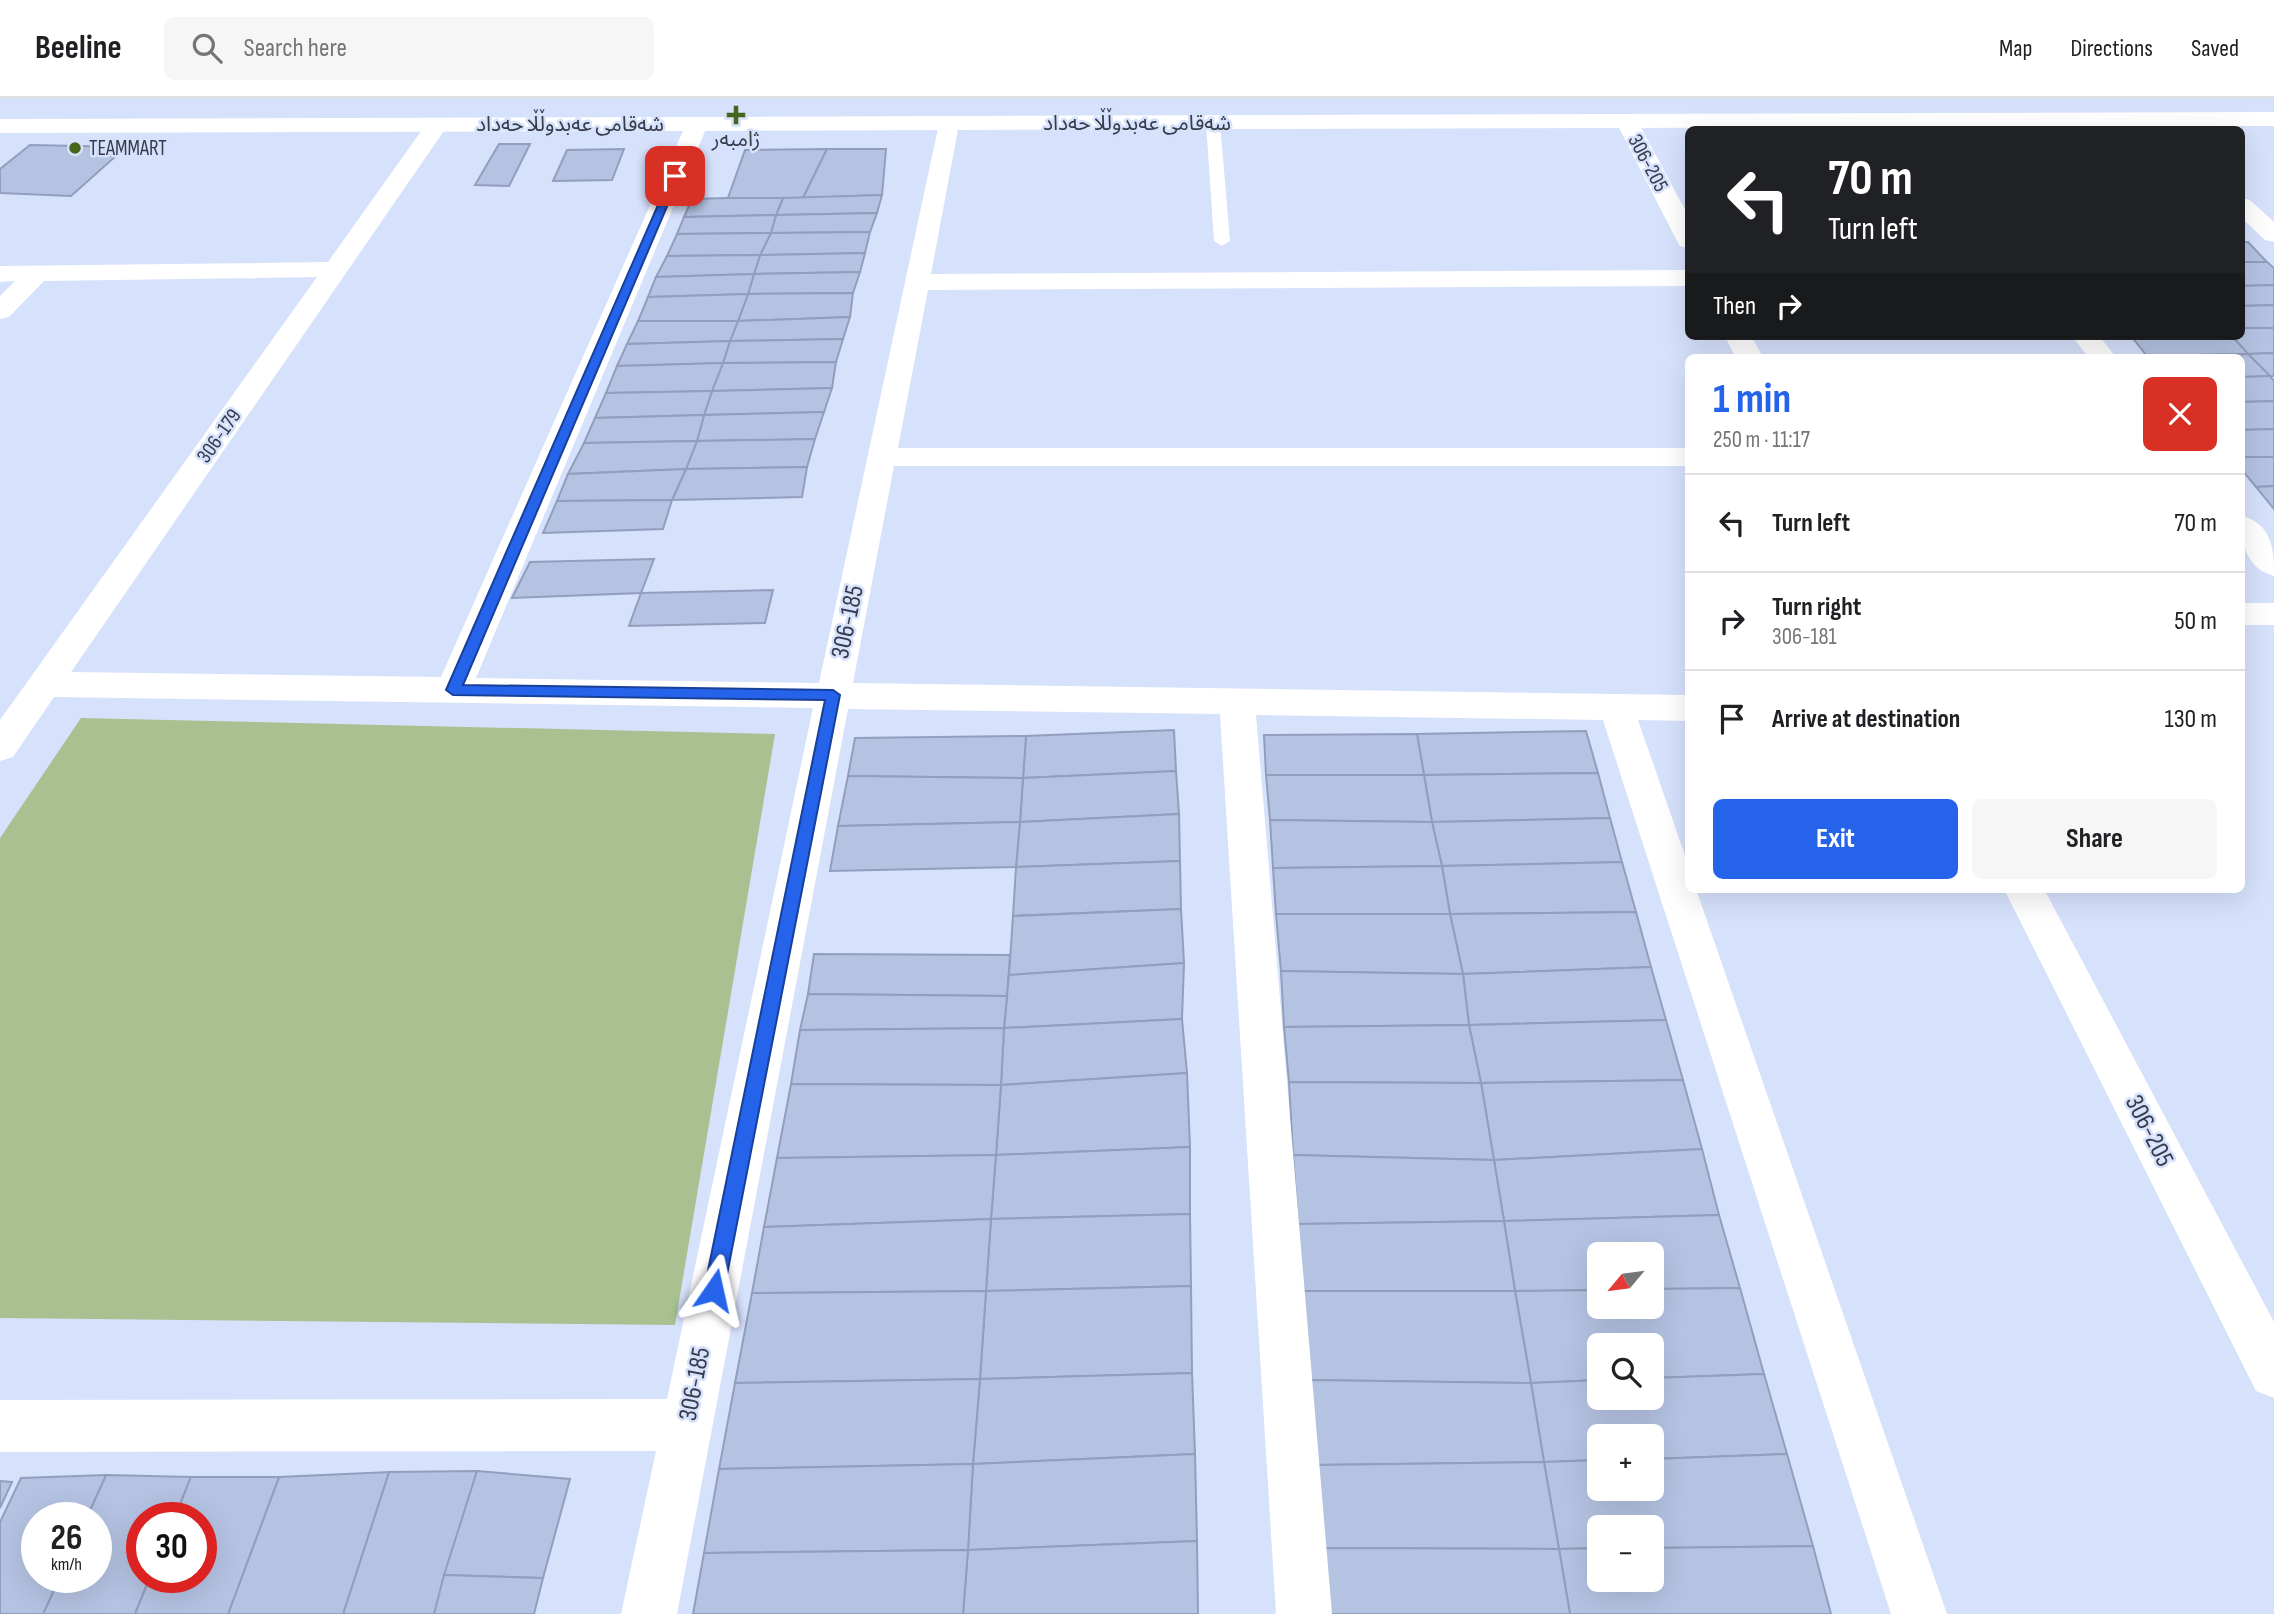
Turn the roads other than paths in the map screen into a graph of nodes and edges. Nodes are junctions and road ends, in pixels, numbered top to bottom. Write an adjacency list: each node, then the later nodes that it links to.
1 (1336, 98): 5 (street)
2 (2274, 118): 8 (street, شەقامی عەبدوڵڵا حەداد)
3 (1627, 122): 5 (street, شەقامی عەبدوڵڵا حەداد); 11 (street, شەقامی عەبدوڵڵا حەداد); 13 (street, 306-205)
4 (1213, 123): 5 (street, شەقامی عەبدوڵڵا حەداد); 7 (street, شەقامی عەبدوڵڵا حەداد); 15 (lane)
5 (1343, 123)
6 (697, 124): 7 (street, شەقامی عەبدوڵڵا حەداد); 10 (street, شەقامی عەبدوڵڵا حەداد); 31 (street)
7 (948, 124): 20 (street, 306-185)
8 (2155, 124): 11 (street, شەقامی عەبدوڵڵا حەداد)
9 (0, 125): 10 (street, شەقامی عەبدوڵڵا حەداد)
10 (437, 125): 16 (street, 306-179)
11 (1911, 125)
12 (2245, 208): 14 (street)
13 (1685, 232)
14 (2274, 235)
15 (1222, 241)
16 (335, 269): 18 (street); 30 (street, 306-179)
17 (0, 274): 18 (street)
18 (37, 274): 21 (street)
19 (1685, 278): 20 (street)
20 (916, 282): 24 (street, 306-185)
21 (0, 311)
22 (2088, 340): 23 (street)
23 (2100, 354)
24 (881, 457): 25 (street); 32 (street, 306-185)
25 (1685, 457)
26 (2245, 530): 27 (street)
27 (2274, 565)
28 (2245, 614): 29 (street)
29 (2274, 614)
30 (44, 684): 31 (street); 36 (street, 306-179)
31 (453, 690): 32 (street)
32 (833, 695): 33 (street); 39 (street, 306-185)
33 (1237, 701): 34 (street); 42 (street)
34 (1616, 707): 35 (street); 43 (street)
35 (1685, 708)
36 (0, 747)
37 (2026, 893): 38 (street, 306-205)
38 (2271, 1360)
39 (687, 1425): 40 (street); 41 (street, 306-185)
40 (0, 1426)
41 (649, 1614)
42 (1304, 1614)
43 (1919, 1614)

